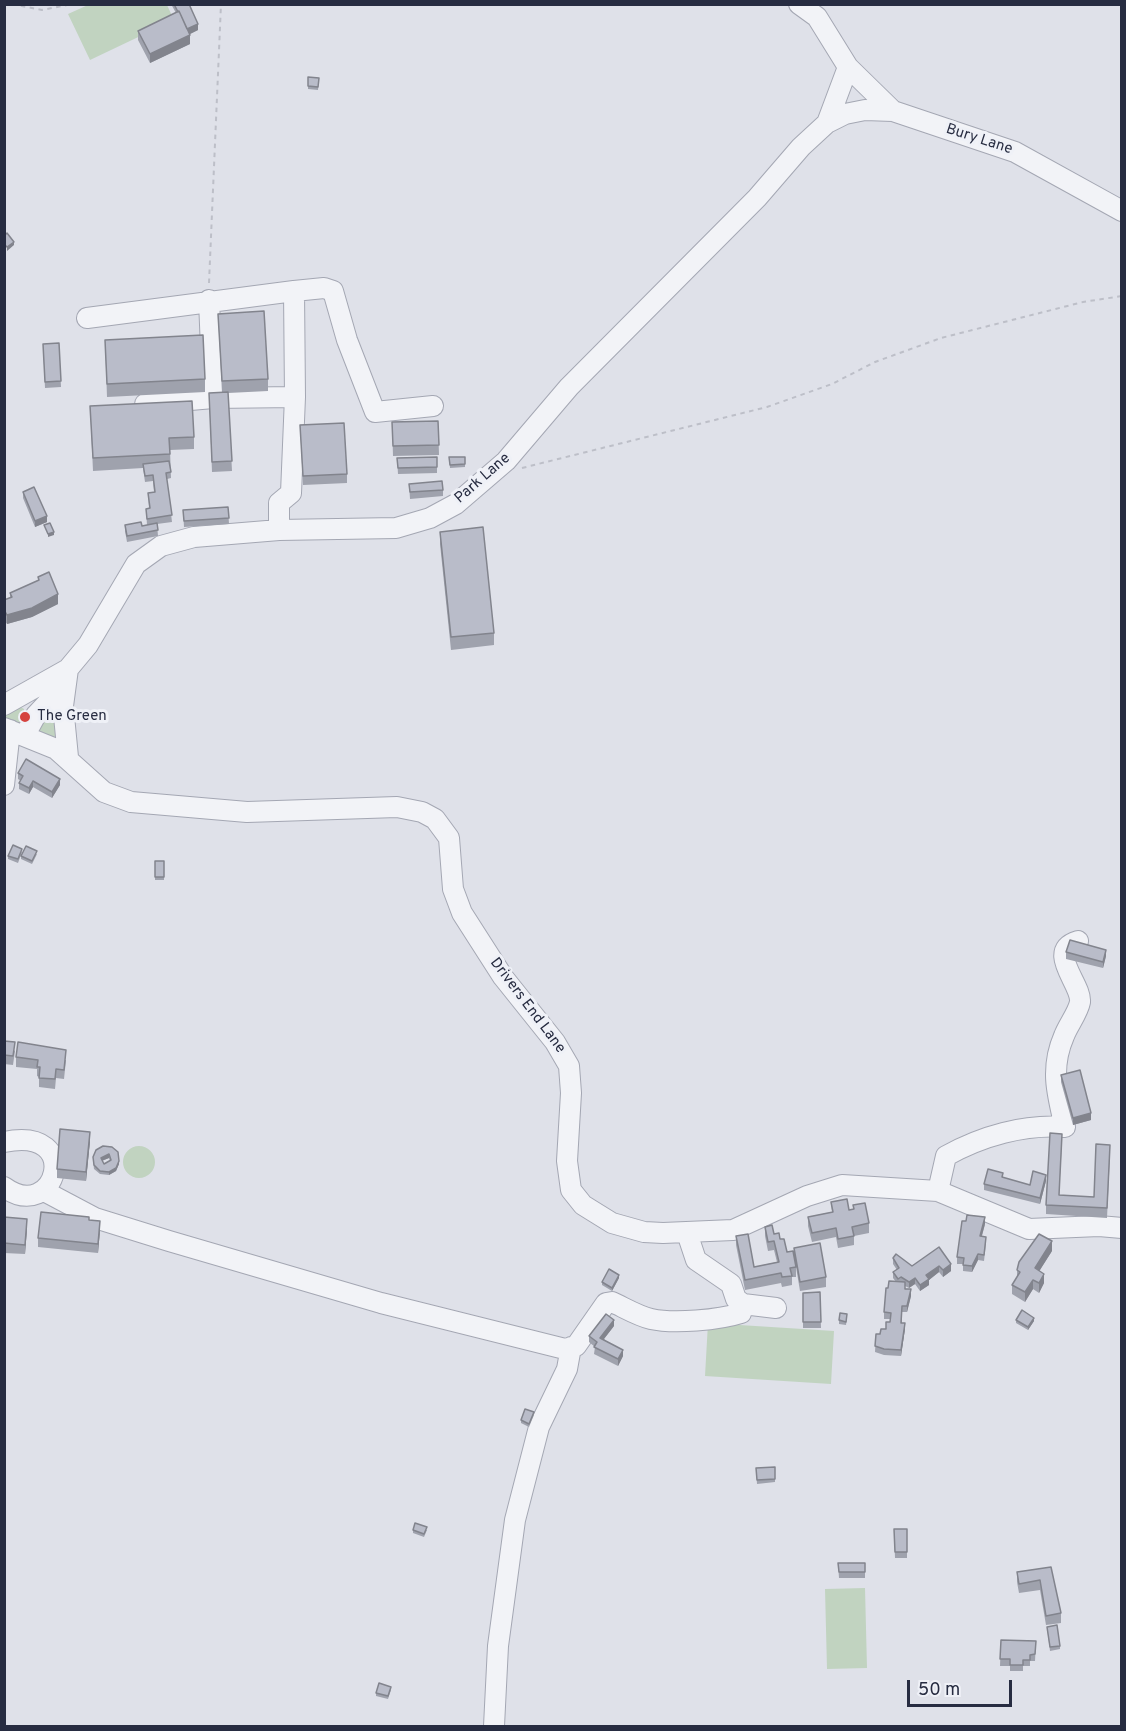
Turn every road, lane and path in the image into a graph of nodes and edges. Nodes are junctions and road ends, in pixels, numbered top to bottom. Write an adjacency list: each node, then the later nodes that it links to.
1 (12, 4): 2 (path)
2 (72, 4)
3 (221, 4): 11 (path)
4 (799, 4): 5 (street)
5 (848, 67): 6 (street); 7 (street)
6 (893, 111): 7 (street, Bury Lane); 8 (street, Bury Lane)
7 (827, 123): 17 (street, Park Lane)
8 (1122, 211)
9 (294, 291): 11 (street); 14 (street); 16 (street)
10 (1122, 296): 17 (path)
11 (209, 300): 12 (street); 13 (street)
12 (87, 318)
13 (213, 398): 14 (street); 15 (street)
14 (295, 398): 18 (street)
15 (126, 405)
16 (433, 406)
17 (506, 462): 18 (street, Park Lane)
18 (279, 531): 19 (street, Park Lane)
19 (66, 677): 20 (street, Park Lane); 22 (street); 24 (street)
20 (22, 695): 21 (street, Park Lane); 22 (street)
21 (4, 705)
22 (36, 715): 23 (street)
23 (13, 731): 24 (street, Drivers End Lane); 25 (street)
24 (68, 757): 32 (street, Drivers End Lane)
25 (4, 784)
26 (1078, 941): 30 (street)
27 (5, 1142): 29 (street)
28 (4, 1187): 29 (street)
29 (44, 1191): 35 (street)
30 (938, 1191): 31 (street, Drivers End Lane); 32 (street, Drivers End Lane)
31 (1122, 1228)
32 (687, 1233): 33 (street)
33 (743, 1304): 34 (street); 35 (street)
34 (776, 1308)
35 (570, 1347): 36 (street)
36 (494, 1726)

